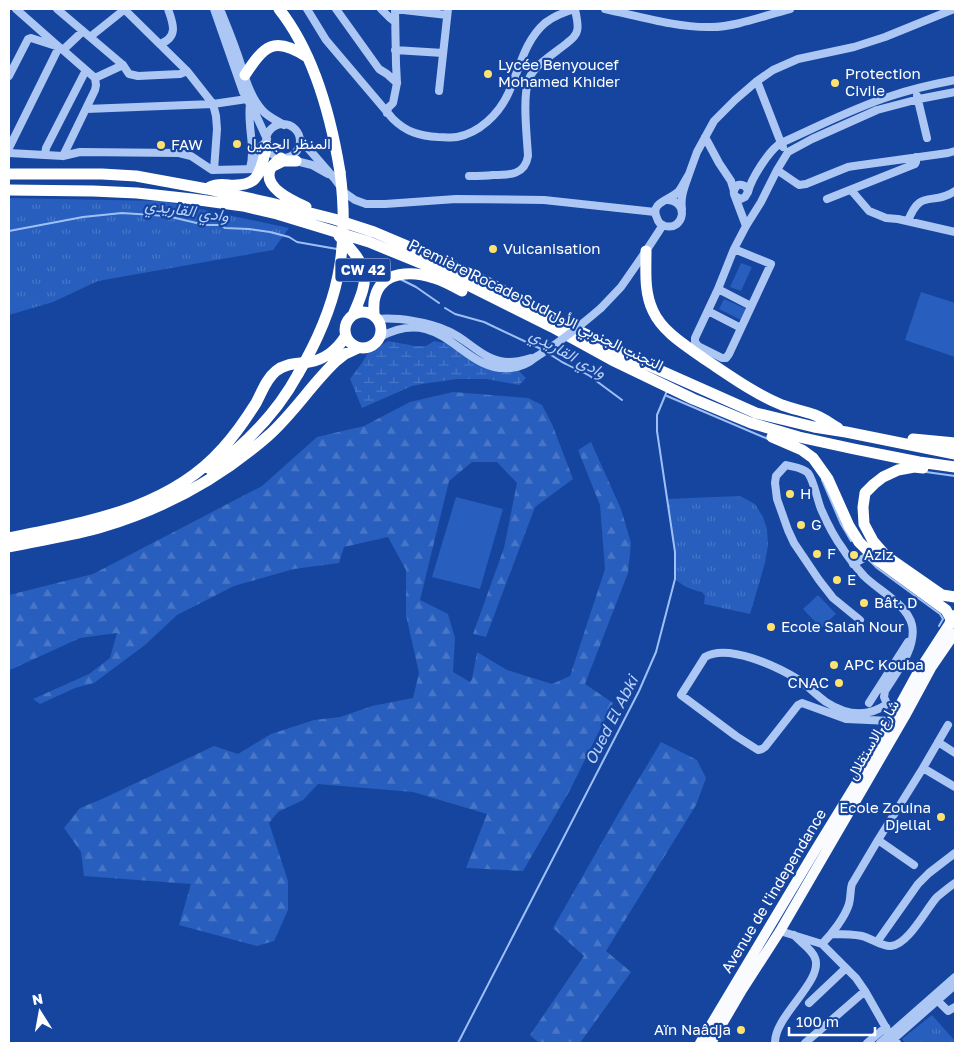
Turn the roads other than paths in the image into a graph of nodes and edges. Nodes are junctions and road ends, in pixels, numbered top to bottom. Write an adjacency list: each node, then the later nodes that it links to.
1 (16, 9): 21 (street)
2 (58, 9): 18 (street)
3 (124, 9): 19 (street); 20 (street)
4 (168, 9): 20 (street)
5 (214, 9): 38 (street)
6 (220, 9): 28 (street)
7 (279, 9): 24 (highway)
8 (307, 9): 41 (street)
9 (336, 9): 33 (street)
10 (382, 9): 17 (street)
11 (395, 9): 16 (street); 17 (street)
12 (575, 9): 41 (street); 65 (street)
13 (605, 9): 14 (street)
14 (790, 9)
15 (954, 9): 32 (street)
16 (448, 12): 23 (street)
17 (395, 22): 22 (street)
18 (83, 31): 19 (street); 21 (street)
19 (90, 37): 25 (street)
20 (160, 44): 27 (street)
21 (61, 48): 26 (street); 29 (street); 50 (street)
22 (395, 50): 23 (street); 33 (street)
23 (443, 53): 35 (street)
24 (307, 57): 28 (highway); 64 (highway)
25 (123, 65): 27 (street); 30 (street)
26 (86, 70): 30 (street); 54 (street)
27 (187, 71): 39 (street)
28 (245, 75): 43 (street)
29 (9, 76)
30 (96, 78): 40 (street)
31 (955, 80): 34 (street)
32 (757, 81): 45 (street); 49 (street)
33 (397, 82): 41 (street)
34 (913, 89): 37 (street); 42 (street)
35 (439, 92)
36 (955, 92): 37 (street)
37 (918, 99): 44 (street); 46 (street)
38 (248, 101): 39 (street); 48 (street); 59 (street)
39 (212, 104): 40 (street); 60 (street)
40 (86, 109): 55 (street)
41 (387, 113)
42 (832, 120): 44 (street); 49 (street)
43 (284, 125): 47 (street); 48 (street)
44 (836, 130): 52 (street)
45 (705, 137): 63 (street); 66 (street)
46 (927, 138)
47 (300, 139): 57 (street); 64 (street)
48 (267, 142): 57 (street); 59 (highway)
49 (781, 143): 52 (street); 68 (street)
50 (9, 148)
51 (955, 150): 56 (street)
52 (788, 152): 61 (street)
53 (9, 153): 54 (street)
54 (45, 155): 55 (street)
55 (63, 156): 60 (street)
56 (916, 157): 61 (street); 70 (street)
57 (283, 158): 58 (street); 59 (highway)
58 (296, 161): 59 (highway); 64 (street)
59 (258, 167): 60 (street); 67 (highway); 78 (highway)
60 (214, 170)
61 (777, 170): 75 (street)
62 (9, 174): 67 (highway, Première Rocade Sud التجنب الجنوبي الأول)
63 (689, 174): 74 (street); 76 (street)
64 (337, 175): 77 (street); 102 (highway, bridge)
65 (468, 176)
66 (731, 181): 68 (street); 72 (street)
67 (207, 189): 78 (highway, Première Rocade Sud التجنب الجنوبي الأول)
68 (745, 189): 72 (street); 72 (street); 75 (street)
69 (9, 190): 83 (highway, Première Rocade Sud التجنب الجنوبي الأول)
70 (851, 190): 73 (street); 79 (street)
71 (955, 191): 79 (street)
72 (734, 194): 81 (street)
73 (827, 199)
74 (667, 200): 76 (street); 77 (street)
75 (762, 202): 81 (street)
76 (682, 209): 80 (street)
77 (655, 212): 80 (street)
78 (318, 214): 98 (highway, Première Rocade Sud التجنب الجنوبي الأول)
79 (908, 222): 82 (street)
80 (662, 225): 85 (street)
81 (746, 226): 84 (street)
82 (955, 232)
83 (336, 233): 89 (highway, CW 42); 90 (highway, Première Rocade Sud التجنب الجنوبي الأول)
84 (734, 249): 86 (street); 87 (street)
85 (646, 251): 96 (street, bridge); 98 (highway)
86 (718, 289): 87 (street); 88 (street)
87 (751, 306): 92 (street)
88 (708, 311): 92 (street); 92 (street)
89 (352, 315): 91 (highway); 93 (highway)
90 (530, 316): 91 (highway); 97 (highway, Première Rocade Sud التجنب الجنوبي الأول)
91 (376, 317): 94 (highway); 96 (street)
92 (741, 328)
93 (345, 337): 95 (highway); 102 (highway)
94 (380, 337): 95 (highway); 96 (street)
95 (358, 348): 102 (highway)
96 (536, 357)
97 (643, 374): 101 (highway, Première Rocade Sud التجنب الجنوبي الأول); 105 (highway)
98 (846, 432): 99 (highway); 100 (highway, Première Rocade Sud التجنب الجنوبي الأول)
99 (955, 443)
100 (955, 454)
101 (955, 469): 107 (highway)
102 (187, 486): 103 (highway); 104 (highway)
103 (9, 538)
104 (9, 548)
105 (868, 557): 106 (street); 109 (highway)
106 (854, 564): 110 (street); 111 (street)
107 (942, 595): 108 (highway); 109 (highway)
108 (955, 597)
109 (953, 617): 114 (main road, Avenue de l'independance); 125 (main road, شارع الاستقلال)
110 (860, 620)
111 (913, 634): 112 (street); 113 (street)
112 (869, 703)
113 (887, 704): 114 (street); 115 (street)
114 (898, 708): 115 (main road, Avenue de l'independance)
115 (891, 721): 139 (main road, Avenue de l'independance)
116 (948, 725): 117 (street)
117 (938, 742): 118 (street); 119 (street)
118 (955, 753)
119 (923, 768): 120 (street); 121 (street)
120 (955, 787)
121 (878, 840): 123 (street); 126 (street)
122 (955, 853): 128 (street)
123 (914, 865)
124 (955, 883): 128 (street)
125 (780, 931): 127 (street); 140 (main road, شارع الاستقلال)
126 (832, 934): 128 (street); 129 (street)
127 (794, 935): 129 (street); 141 (street)
128 (877, 942)
129 (822, 944): 130 (street)
130 (846, 968): 133 (street); 135 (street)
131 (955, 977): 138 (street)
132 (955, 985): 134 (street)
133 (865, 991): 137 (street); 142 (street)
134 (938, 1001): 136 (street); 138 (street)
135 (809, 1003)
136 (955, 1007)
137 (886, 1027): 138 (street); 143 (street)
138 (892, 1040): 144 (street)
139 (700, 1043)
140 (711, 1043)
141 (775, 1043)
142 (805, 1043)
143 (867, 1043)
144 (880, 1043)

